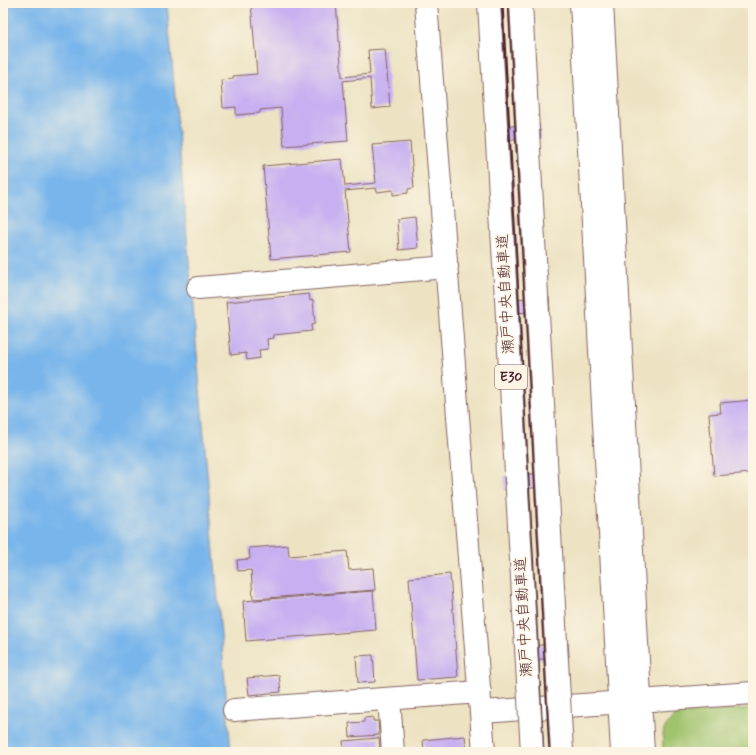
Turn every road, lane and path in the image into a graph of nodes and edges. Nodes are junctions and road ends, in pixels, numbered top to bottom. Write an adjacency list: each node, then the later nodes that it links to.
1 (426, 3): 6 (main road)
2 (489, 3): 15 (main road, 瀬戸中央自動車道 / E30, bridge)
3 (521, 3): 16 (main road, 瀬戸中央自動車道 / E30, bridge)
4 (581, 3): 10 (main road)
5 (602, 3): 10 (main road)
6 (446, 268): 7 (main road); 11 (main road)
7 (198, 288)
8 (753, 693): 10 (main road)
9 (389, 698): 11 (main road); 12 (main road); 13 (main road)
10 (630, 701): 11 (main road); 17 (main road); 18 (main road)
11 (481, 702): 14 (main road)
12 (234, 710)
13 (393, 752)
14 (484, 752)
15 (532, 752)
16 (562, 752)
17 (622, 752)
18 (644, 752)

